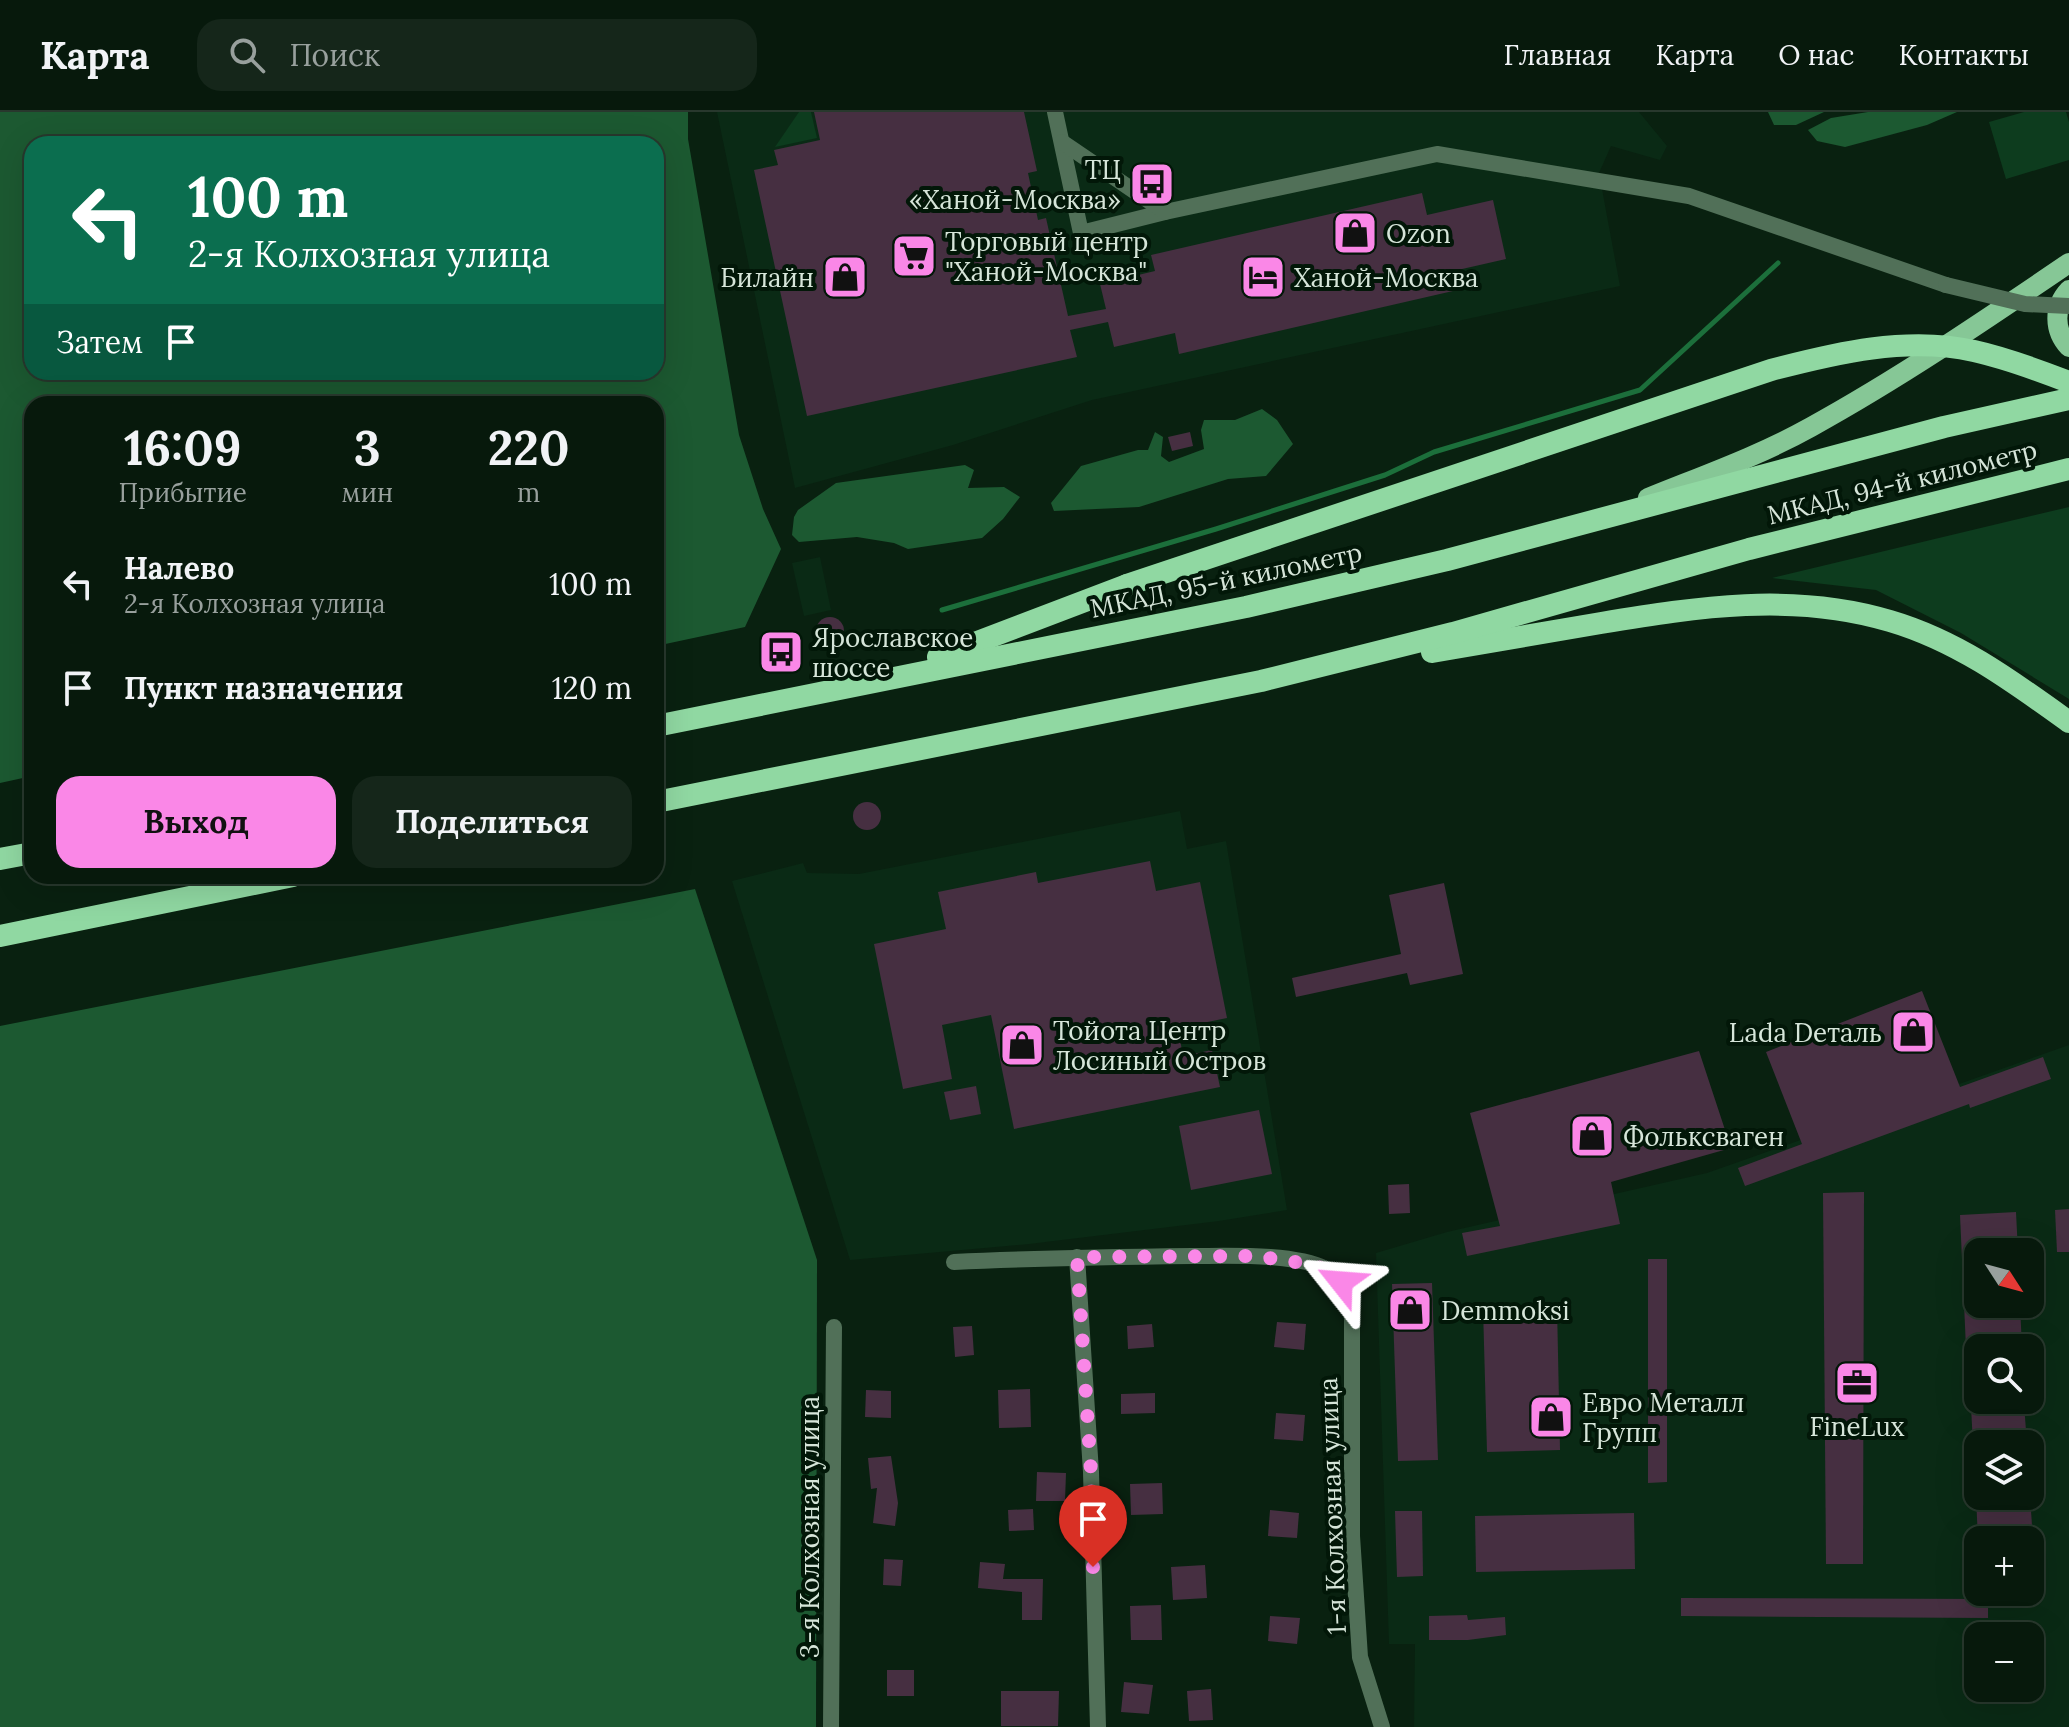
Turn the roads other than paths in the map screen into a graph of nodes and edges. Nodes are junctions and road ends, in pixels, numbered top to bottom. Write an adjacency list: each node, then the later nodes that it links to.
1 (1055, 112): 2 (street)
2 (1062, 142): 3 (street); 3 (street)
3 (1165, 212): 6 (street, bridge)
4 (2069, 263): 12 (main road)
5 (2069, 290): 7 (main road)
6 (2069, 306)
7 (2069, 347)
8 (2069, 382): 13 (highway, bridge)
9 (2069, 399): 10 (highway, МКАД, 94-й километр)
10 (1801, 466): 12 (highway, МКАД, 95-й километр)
11 (2069, 469): 14 (highway, МКАД, 94-й километр)
12 (1589, 522): 13 (highway, МКАД, 95-й километр)
13 (877, 681): 16 (highway, МКАД, 95-й километр)
14 (1261, 681): 15 (highway); 17 (highway)
15 (2069, 722)
16 (664, 724)
17 (664, 800)
18 (24, 854): 19 (highway)
19 (0, 859)
20 (254, 884): 21 (highway)
21 (0, 936)
22 (1077, 1257): 23 (street); 26 (street); 27 (street, 1-я Колхозная улица)
23 (954, 1262)
24 (834, 1327): 25 (street, 3-я Колхозная улица)
25 (831, 1727)
26 (1098, 1727)
27 (1382, 1727)

